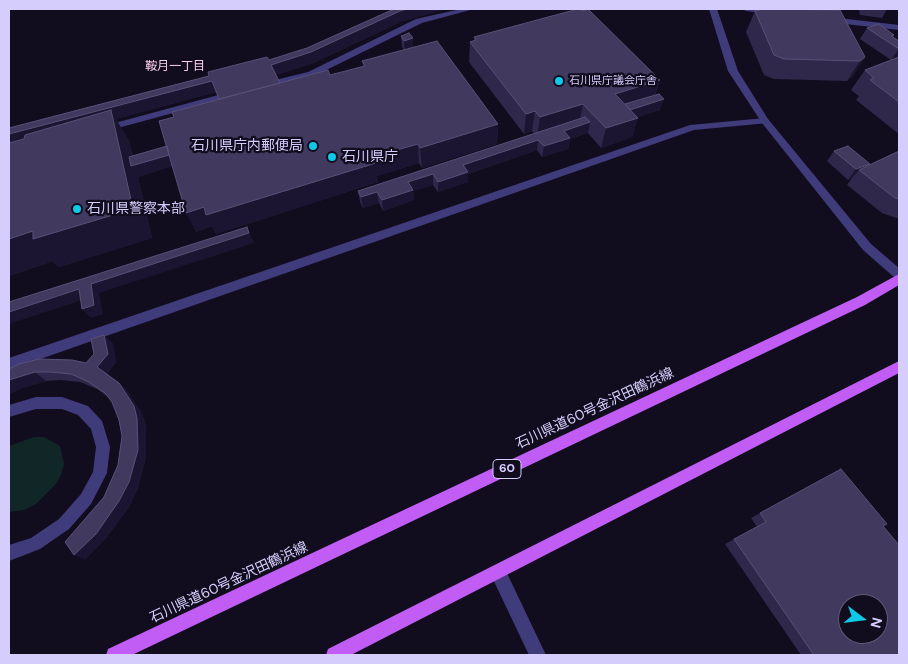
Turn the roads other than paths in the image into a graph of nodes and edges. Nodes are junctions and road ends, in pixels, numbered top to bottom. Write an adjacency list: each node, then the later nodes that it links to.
1 (470, 9): 10 (street)
2 (713, 9): 9 (street)
3 (746, 9): 5 (street)
4 (838, 9): 7 (street)
5 (783, 14)
6 (821, 19): 7 (street)
7 (840, 21): 8 (street)
8 (899, 28)
9 (766, 121): 11 (street); 13 (street)
10 (94, 131)
11 (899, 275)
12 (899, 279): 18 (main road, 石川県道60号金沢田鶴浜線 / 60)
13 (9, 364)
14 (899, 367): 17 (main road)
15 (9, 411): 16 (street)
16 (9, 553)
17 (498, 573): 19 (main road); 20 (street)
18 (114, 655)
19 (334, 655)
20 (538, 655)

